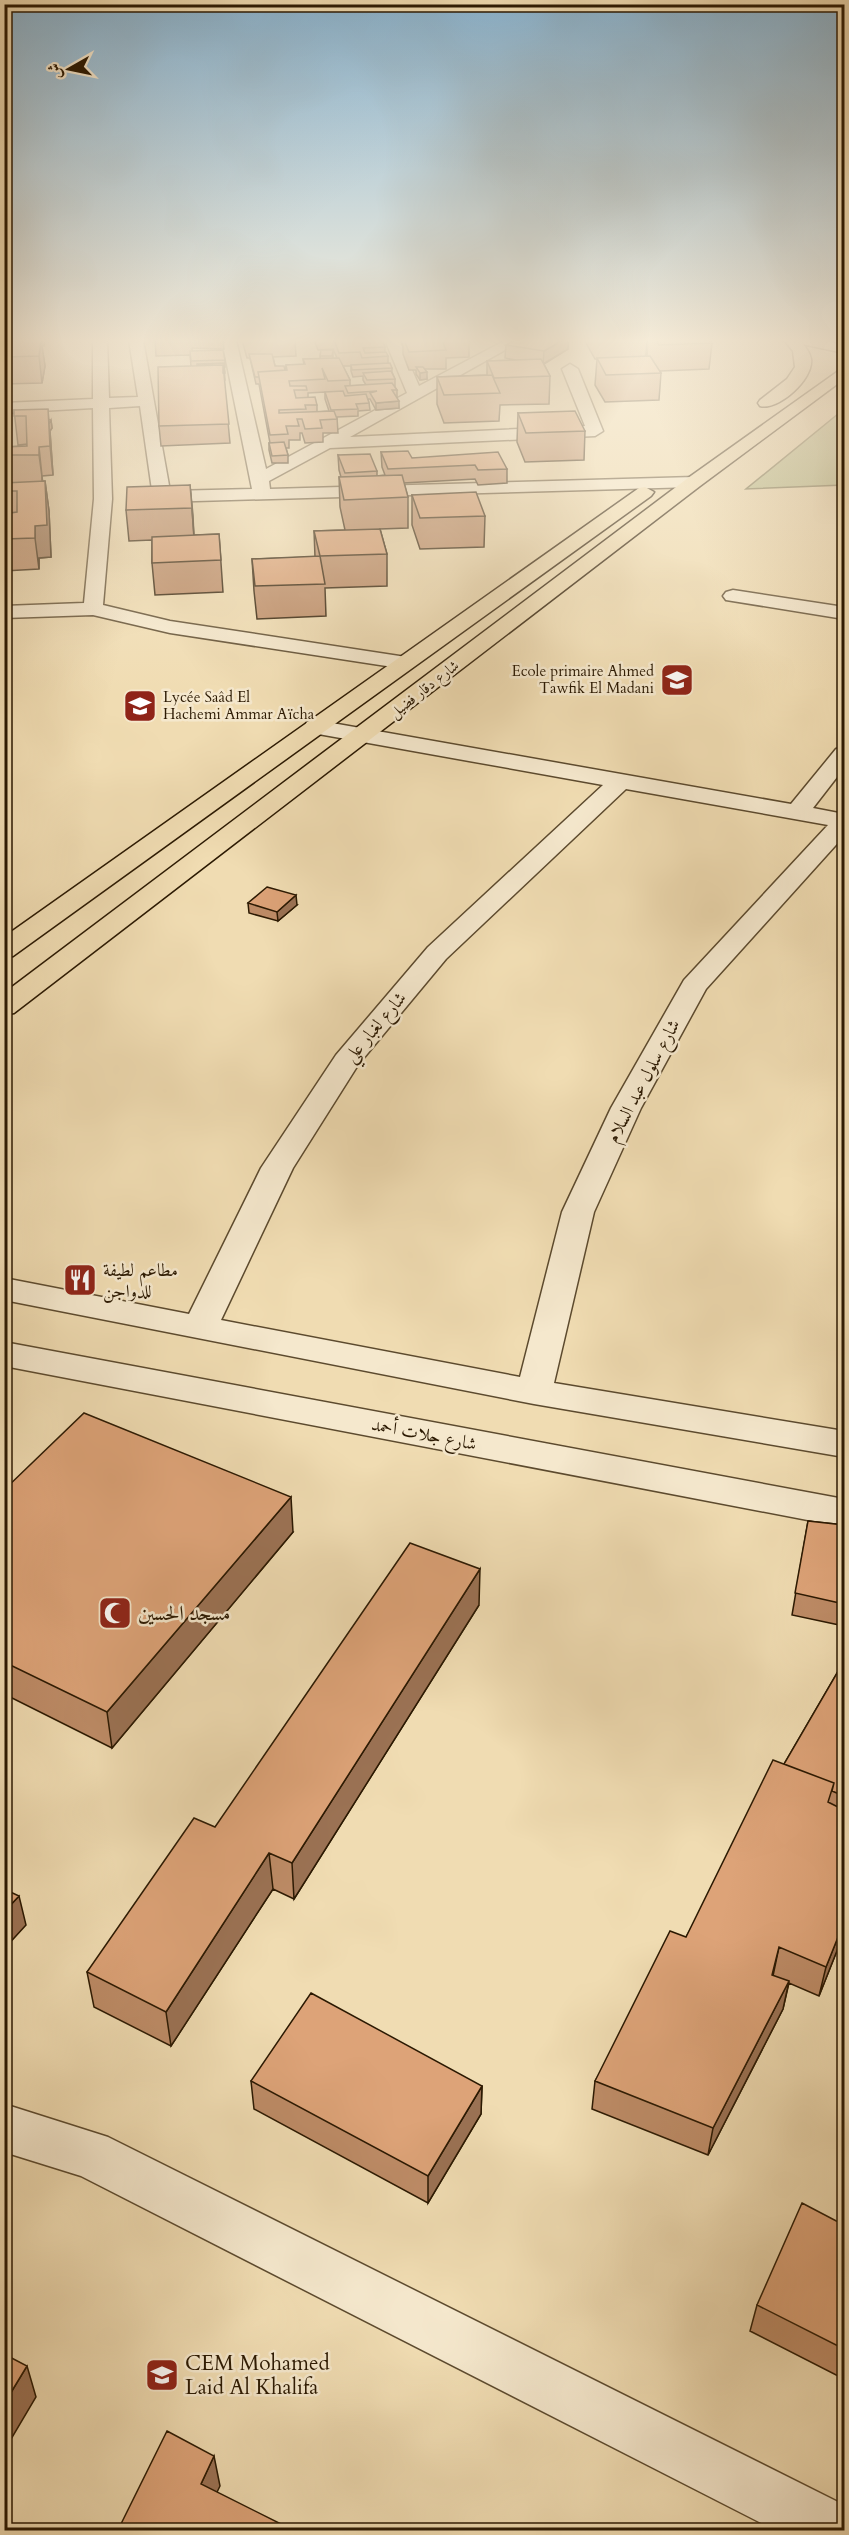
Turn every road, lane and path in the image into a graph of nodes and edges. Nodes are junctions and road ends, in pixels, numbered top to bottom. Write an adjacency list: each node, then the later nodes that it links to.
1 (102, 458): 10 (street)
2 (156, 458): 9 (street)
3 (255, 458): 8 (street)
4 (303, 458): 8 (street)
5 (711, 458): 6 (main road, شارع دقار فضيل)
6 (690, 472): 7 (street); 17 (main road, شارع دقار فضيل)
7 (658, 483): 8 (street); 15 (main road, شارع دقار فضيل)
8 (261, 487): 9 (street)
9 (162, 497): 10 (street)
10 (103, 499): 12 (street)
11 (733, 596): 14 (street)
12 (93, 609): 13 (street); 15 (street)
13 (4, 612)
14 (844, 613)
15 (406, 663): 16 (main road, شارع دقار فضيل)
16 (336, 713): 17 (street); 18 (main road, شارع دقار فضيل)
17 (382, 721): 19 (main road, شارع دقار فضيل); 23 (street)
18 (315, 727): 19 (street); 25 (main road, شارع دقار فضيل)
19 (363, 736): 21 (street); 26 (main road, شارع دقار فضيل)
20 (844, 754): 23 (street)
21 (621, 781): 23 (street); 28 (street, شارع لغبار علي)
22 (844, 803): 23 (street)
23 (804, 804): 24 (street)
24 (844, 821): 30 (street, شارع سلول عبد السلام)
25 (4, 950)
26 (4, 1007)
27 (4, 1289): 28 (street)
28 (200, 1327): 30 (street)
29 (4, 1354): 32 (street, شارع جلات أحمد)
30 (534, 1392): 31 (street)
31 (844, 1444)
32 (844, 1513)
33 (4, 2128): 34 (street)
34 (834, 2530)

